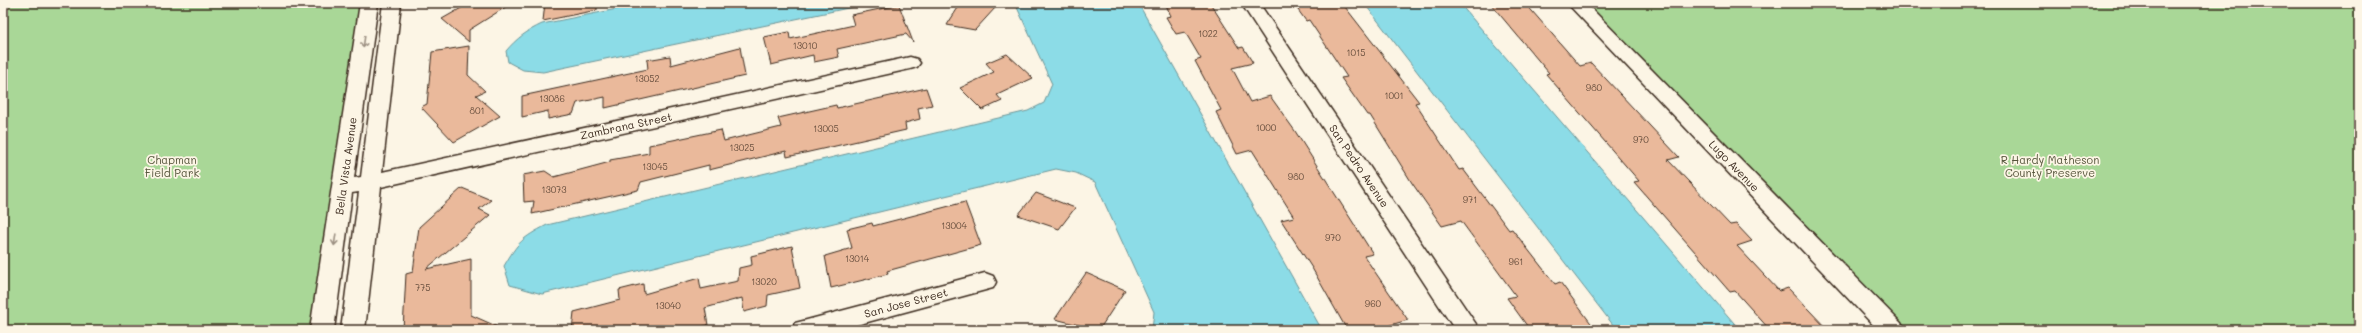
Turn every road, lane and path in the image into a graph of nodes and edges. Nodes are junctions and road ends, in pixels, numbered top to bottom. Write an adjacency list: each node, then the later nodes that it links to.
1 (369, 3): 7 (street, Bella Vista Avenue, one-way to 7)
2 (392, 3): 6 (street)
3 (1250, 3): 12 (street, San Pedro Avenue)
4 (1576, 3): 13 (street, Lugo Avenue)
5 (910, 63): 6 (street, Zambrana Street)
6 (371, 182): 7 (street, Zambrana Street); 10 (street)
7 (343, 188): 9 (street, Bella Vista Avenue, one-way to 9)
8 (985, 282): 11 (street, San Jose Street)
9 (322, 330)
10 (353, 330)
11 (803, 330)
12 (1468, 330)
13 (1892, 330)

